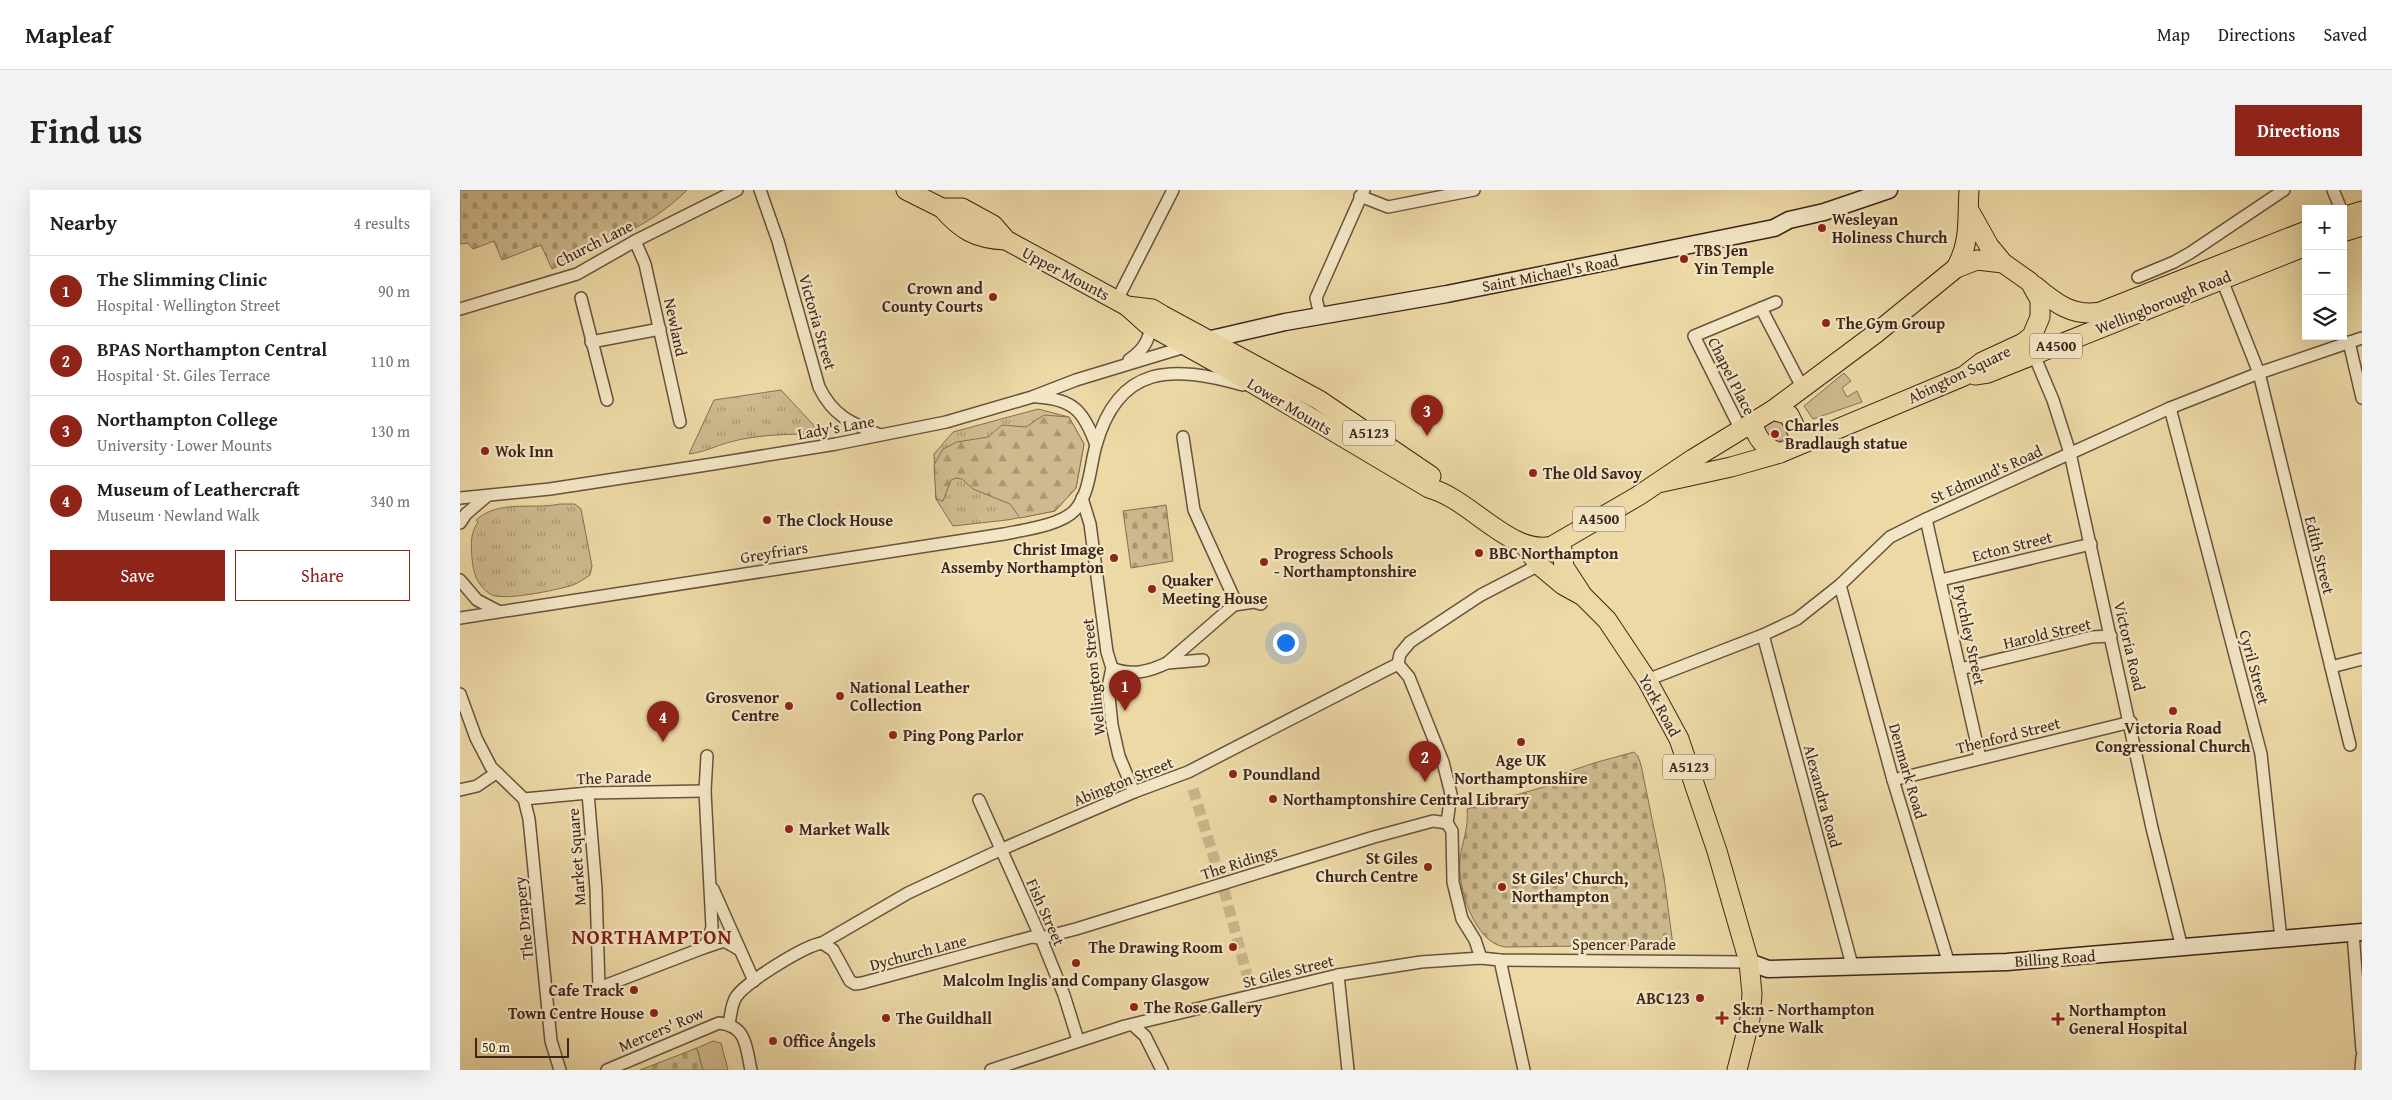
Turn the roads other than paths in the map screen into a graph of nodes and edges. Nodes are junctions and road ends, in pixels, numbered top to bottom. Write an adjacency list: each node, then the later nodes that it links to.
1 (737, 190): 16 (street, Church Lane)
2 (760, 190): 52 (street, Victoria Street)
3 (906, 190): 25 (main road, Upper Mounts / A5123)
4 (1173, 190): 25 (street)
5 (1474, 190): 10 (street)
6 (1889, 190): 28 (street, Saint Michael's Road)
7 (1969, 190): 13 (main road)
8 (2284, 190): 21 (street)
9 (2333, 190): 11 (street)
10 (1362, 193): 28 (street)
11 (2339, 205)
12 (2362, 211): 14 (main road)
13 (1970, 212): 18 (main road); 19 (main road)
14 (2347, 220)
15 (2302, 233): 20 (main road, Wellingborough Road / A4500)
16 (635, 241): 27 (street, Church Lane); 30 (street, Newland)
17 (2302, 247): 20 (main road, Wellingborough Road / A4500)
18 (2003, 263): 19 (main road, Abington Square / A4500); 22 (main road, Abington Square / A4500)
19 (1956, 268): 43 (main road, Abington Square / A4500)
20 (2219, 273): 22 (main road, Wellingborough Road / A4500); 38 (main road, Wellingborough Road / A4500); 40 (street, Edith Street)
21 (2138, 277)
22 (2030, 282): 41 (main road, Abington Square / A4500)
23 (580, 298): 34 (street)
24 (1776, 302): 26 (street, Chapel Place)
25 (1122, 303): 29 (main road, Upper Mounts); 33 (main road, Upper Mounts / A5123)
26 (1761, 308): 43 (street); 51 (street, Chapel Place)
27 (460, 309)
28 (1320, 315): 31 (street, Saint Michael's Road)
29 (1146, 324): 36 (main road, Upper Mounts); 39 (street)
30 (660, 329): 34 (street); 50 (street, Newland)
31 (1253, 329): 33 (street, Saint Michael's Road); 37 (street)
32 (2362, 338): 35 (street, St Edmund's Road)
33 (1207, 340): 36 (street, Lady's Lane); 37 (main road, Lower Mounts / A5123)
34 (591, 342): 47 (street)
35 (2348, 342): 40 (street, St Edmund's Road); 46 (street)
36 (1187, 346): 39 (street, Lady's Lane); 42 (main road, Lower Mounts)
37 (1235, 355): 42 (street); 59 (main road, Lower Mounts / A5123)
38 (2034, 355): 41 (main road, Wellingborough Road / A4500); 57 (street, Victoria Road)
39 (1119, 366): 45 (street, Lady's Lane)
40 (2259, 373): 48 (street, St Edmund's Road); 83 (street, Edith Street)
41 (1964, 376): 54 (main road, Abington Square / A4500)
42 (1242, 377): 44 (main road, Lower Mounts)
43 (1803, 389): 49 (main road, Abington Square / A4500)
44 (1264, 390): 55 (street); 59 (main road, Lower Mounts)
45 (1032, 397): 52 (street, Lady's Lane); 55 (street)
46 (2362, 398)
47 (606, 400)
48 (2170, 408): 57 (street, St Edmund's Road); 105 (street, Cyril Street)
49 (1773, 410): 51 (main road, Abington Square / A4500); 54 (main road)
50 (680, 422)
51 (1747, 426): 56 (main road); 58 (main road, Abington Square / A4500)
52 (880, 435): 60 (street, Lady's Lane)
53 (1183, 437): 74 (street)
54 (1800, 444): 56 (main road, Abington Square / A4500)
55 (1096, 445): 62 (street)
56 (1780, 453): 58 (main road, Abington Square / A4500)
57 (2070, 453): 63 (street, St Edmund's Road); 66 (street, Victoria Road)
58 (1658, 483): 65 (main road, Abington Square / A4500)
59 (1445, 492): 67 (main road, Lower Mounts / A5123)
60 (487, 496): 61 (street, Lady's Lane); 64 (street)
61 (460, 498)
62 (1082, 498): 75 (street, Greyfriars); 84 (street, Wellington Street)
63 (1926, 519): 70 (street, Pytchley Street); 71 (street, St Edmund's Road)
64 (460, 523)
65 (1561, 542): 67 (main road, Abington Square / A4500); 72 (main road, A4500)
66 (2091, 544): 70 (street, Ecton Street); 78 (street, Victoria Road)
67 (1526, 546): 72 (main road, York Road / A5123)
68 (1535, 566): 82 (street)
69 (460, 580): 75 (street)
70 (1941, 580): 85 (street, Pytchley Street)
71 (1840, 585): 77 (street, St Edmund's Road); 93 (street, Denmark Road)
72 (1583, 596): 86 (main road, York Road / A5123)
73 (1261, 604): 74 (street)
74 (1234, 605): 81 (street)
75 (498, 611): 76 (street, Greyfriars)
76 (460, 618)
77 (1763, 635): 86 (street, St Edmund's Road); 114 (street, Alexandra Road)
78 (2111, 636): 85 (street, Harold Street); 88 (street, Victoria Road)
79 (2362, 659): 83 (street)
80 (1203, 660): 81 (street)
81 (1167, 663): 84 (street)
82 (1398, 664): 96 (street, Abington Street); 100 (street)
83 (2331, 667): 89 (street, Edith Street)
84 (1112, 668): 96 (street, Wellington Street)
85 (1960, 670): 91 (street, Pytchley Street)
86 (1646, 680): 112 (main road, York Road / A5123)
87 (460, 694): 92 (street)
88 (2131, 722): 91 (street, Thenford Street); 108 (street, Victoria Road)
89 (2350, 745)
90 (707, 756): 95 (street)
91 (1980, 758): 93 (street, Thenford Street)
92 (496, 773): 94 (street); 98 (street)
93 (1893, 780): 113 (street, Denmark Road)
94 (460, 790)
95 (705, 791): 97 (street, The Parade); 102 (street)
96 (1134, 792): 101 (street, Abington Street)
97 (588, 793): 98 (street, The Parade); 107 (street, Market Square)
98 (524, 799): 122 (street, The Drapery)
99 (979, 800): 101 (street, Fish Street)
100 (1447, 823): 104 (street, The Ridings); 110 (street)
101 (1000, 850): 104 (street, Fish Street); 106 (street, Abington Street)
102 (710, 883): 107 (street); 109 (street)
103 (2357, 932): 105 (street, Billing Road); 120 (street)
104 (1042, 938): 106 (street, Dychurch Lane); 119 (street, Fish Street)
105 (2282, 939): 108 (street, Billing Road)
106 (822, 943): 116 (street, Abington Street)
107 (703, 948): 109 (street, Market Square)
108 (2182, 948): 113 (street, Billing Road)
109 (740, 950): 116 (street)
110 (1481, 958): 111 (street, St Giles Street); 115 (street, St Giles Street)
111 (1500, 960): 112 (street, Spencer Parade); 128 (street)
112 (1749, 962): 114 (street, Billing Road); 129 (main road, A5123)
113 (1949, 964): 114 (street, Billing Road)
114 (1852, 965)
115 (1338, 975): 118 (street, St Giles Street); 127 (street)
116 (754, 981): 117 (street, Abington Street)
117 (729, 1024): 123 (street, Mercers' Row); 124 (street)
118 (1133, 1025): 119 (street, St Giles Street); 126 (street)
119 (1078, 1040): 125 (street, St Giles Street)
120 (2362, 1050)
121 (2362, 1057): 130 (street)
122 (560, 1070)
123 (607, 1070)
124 (751, 1070)
125 (991, 1070)
126 (1162, 1070)
127 (1348, 1070)
128 (1524, 1070)
129 (1737, 1070)
130 (2361, 1070)

